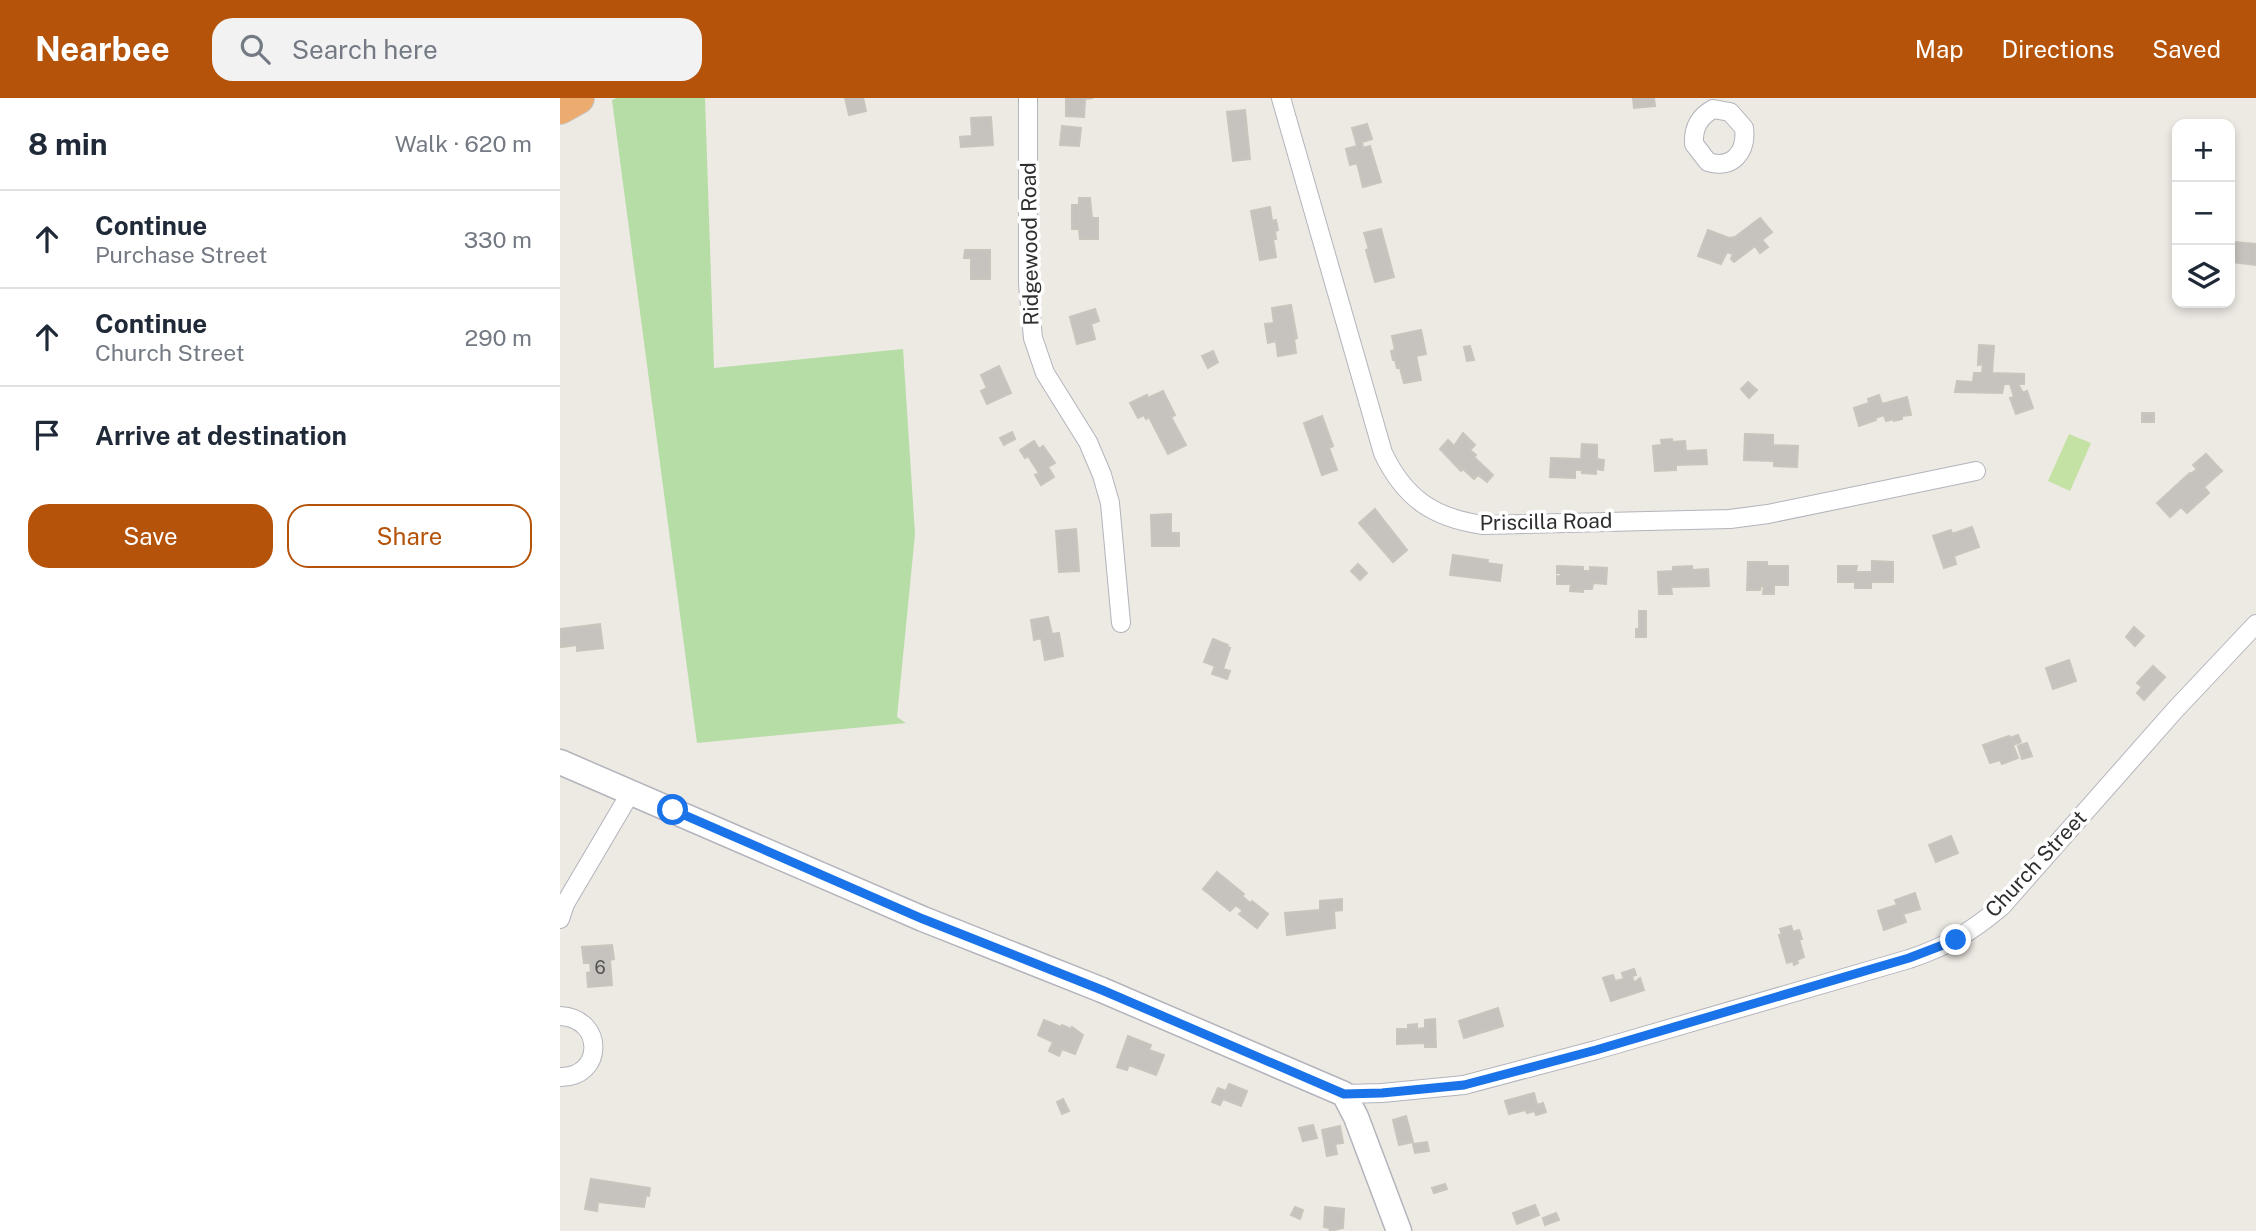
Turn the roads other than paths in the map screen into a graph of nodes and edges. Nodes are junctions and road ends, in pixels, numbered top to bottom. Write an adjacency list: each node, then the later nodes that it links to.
1 (578, 98): 4 (highway)
2 (1028, 98): 6 (street, Ridgewood Road)
3 (1281, 98): 5 (street, Priscilla Road)
4 (560, 108)
5 (1976, 471)
6 (1121, 623)
7 (2256, 624): 13 (street, Church Street)
8 (560, 762): 9 (street)
9 (631, 792): 10 (street); 13 (street)
10 (560, 919)
11 (560, 1017): 12 (street)
12 (560, 1077)
13 (1344, 1094): 14 (street)
14 (1399, 1231)

